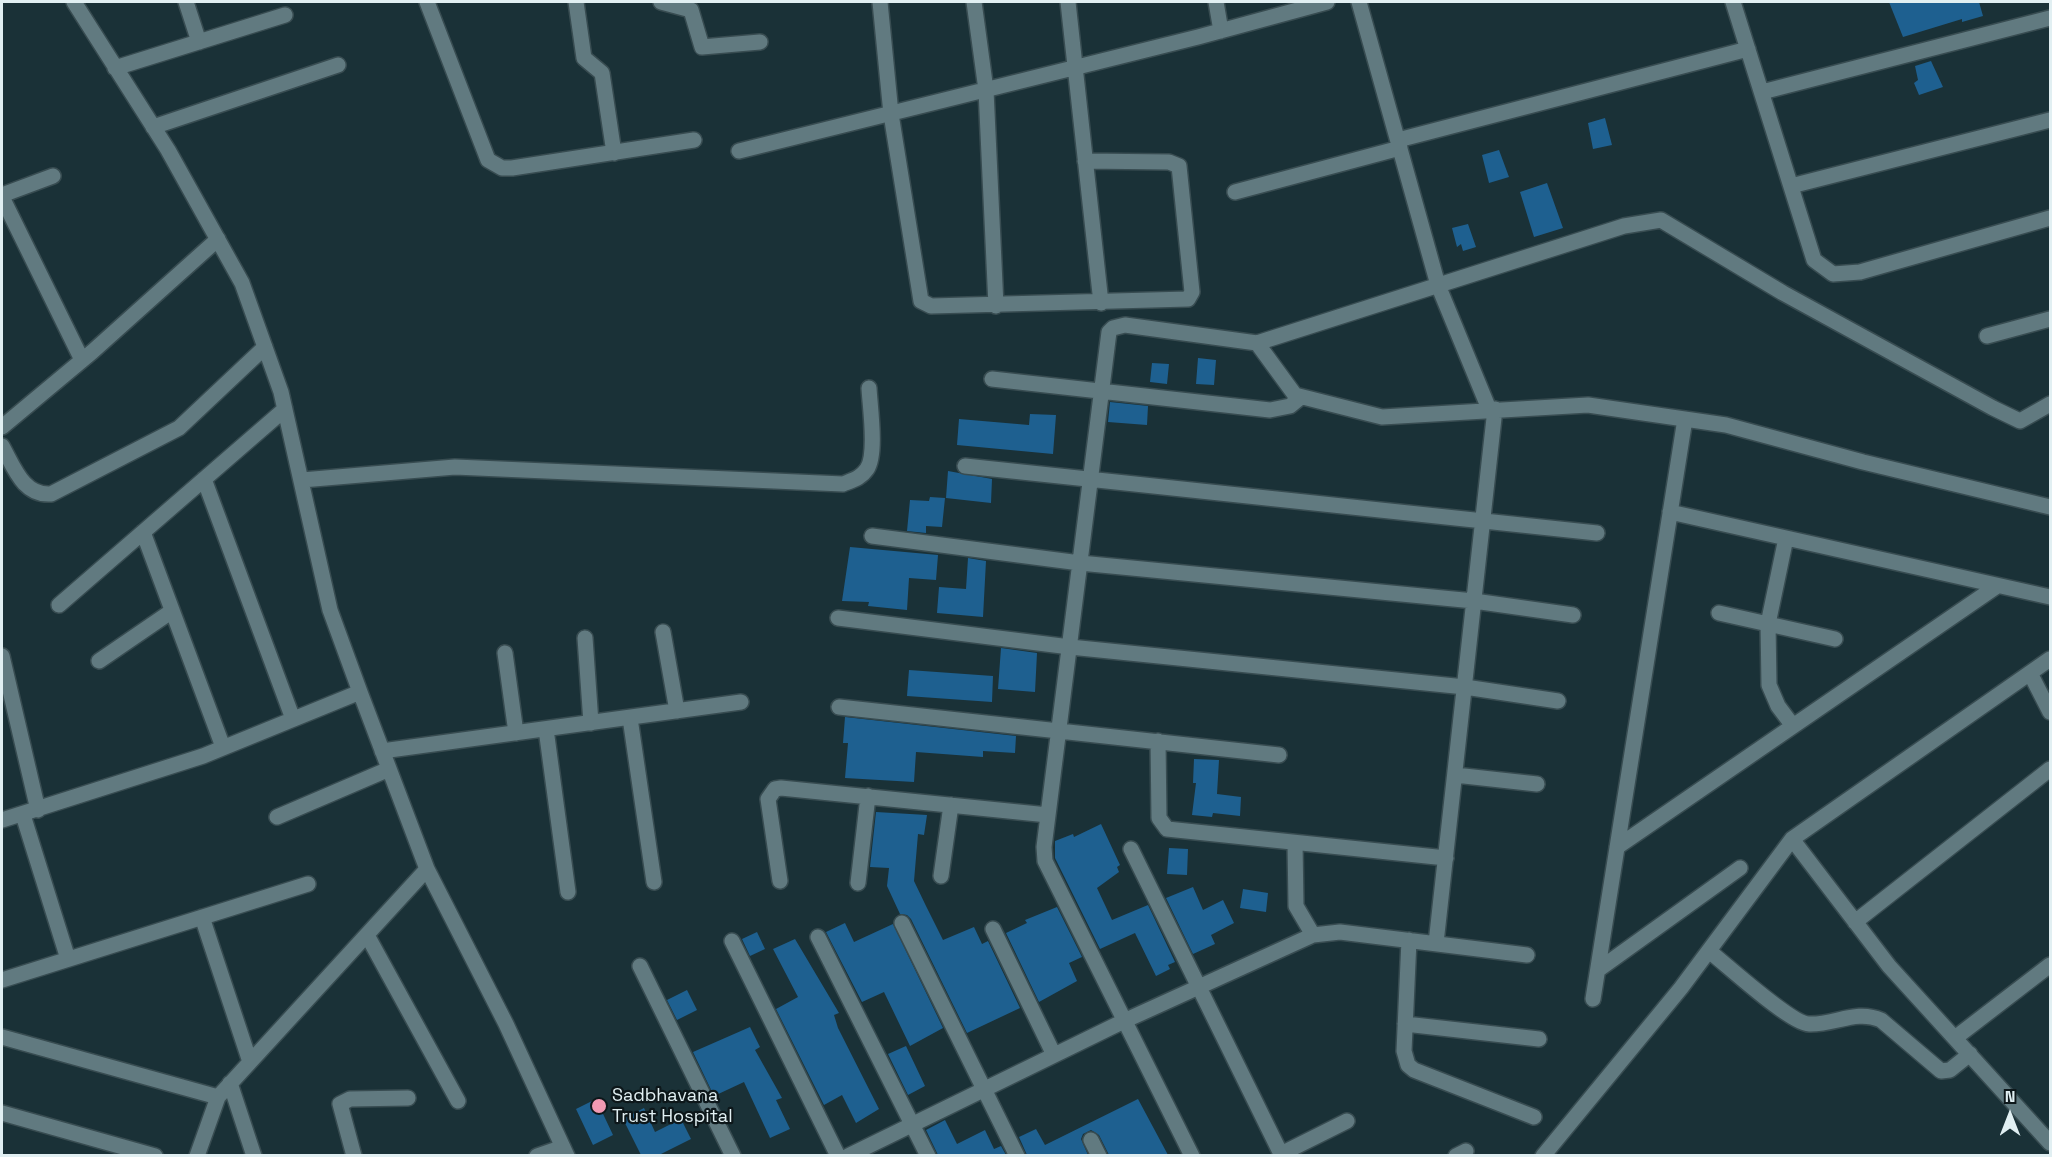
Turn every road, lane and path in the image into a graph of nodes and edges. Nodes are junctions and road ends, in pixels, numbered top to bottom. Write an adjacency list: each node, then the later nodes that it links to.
1 (74, 2): 20 (street)
2 (186, 2): 16 (street)
3 (427, 2): 30 (street)
4 (576, 2): 30 (street)
5 (661, 2): 17 (street)
6 (880, 2): 24 (street)
7 (974, 2): 22 (street)
8 (1068, 2): 21 (street)
9 (1216, 2): 15 (street)
10 (1327, 2): 15 (street)
11 (1359, 2): 28 (street)
12 (1734, 2): 18 (street)
13 (285, 15): 16 (street)
14 (2050, 18): 23 (street)
15 (1221, 31): 21 (street)
16 (199, 42): 20 (street)
17 (760, 42)
18 (1748, 49): 23 (street); 28 (street)
19 (338, 65): 26 (street)
20 (114, 68): 26 (street)
21 (1074, 68): 22 (street); 31 (street)
22 (986, 90): 24 (street); 40 (street)
23 (1762, 92): 33 (street)
24 (891, 114): 29 (street); 40 (street)
25 (2050, 120): 33 (street)
26 (153, 127): 37 (street)
27 (694, 140): 30 (street)
28 (1399, 144): 34 (street); 38 (street)
29 (739, 152)
30 (614, 153)
31 (1085, 161): 39 (street); 39 (street)
32 (53, 176): 35 (street)
33 (1791, 186): 36 (street)
34 (1235, 192)
35 (2, 196): 45 (street)
36 (2050, 218)
37 (218, 239): 44 (street); 45 (street)
38 (1438, 285): 43 (street); 50 (street); 52 (street)
39 (1101, 303): 40 (street)
40 (996, 306)
41 (2050, 319): 42 (street)
42 (1987, 336)
43 (1257, 343): 48 (street); 49 (street)
44 (265, 347): 51 (street); 55 (street)
45 (82, 360): 54 (street)
46 (992, 379): 48 (street)
47 (868, 388): 59 (street)
48 (1102, 391): 49 (street); 58 (street)
49 (1300, 397): 52 (street)
50 (2050, 404)
51 (285, 409): 57 (street); 59 (street)
52 (1492, 409): 53 (street); 62 (street)
53 (1685, 420): 60 (street); 61 (street)
54 (2, 426)
55 (2, 446)
56 (965, 466): 58 (street)
57 (204, 479): 63 (street); 94 (street)
58 (1091, 479): 62 (street); 67 (street)
59 (302, 480): 87 (street)
60 (2050, 507)
61 (1671, 512): 66 (street); 117 (street)
62 (1483, 519): 64 (street); 70 (street)
63 (143, 532): 71 (street); 72 (street)
64 (1597, 532)
65 (872, 536): 67 (street)
66 (1786, 538): 68 (street); 76 (street)
67 (1080, 563): 70 (street); 80 (street)
68 (1997, 586): 69 (street); 96 (street)
69 (2050, 597)
70 (1474, 601): 74 (street); 86 (street)
71 (59, 605)
72 (172, 611): 84 (street); 101 (street)
73 (1719, 613): 76 (street)
74 (1573, 615)
75 (838, 618): 80 (street)
76 (1768, 624): 79 (street); 96 (street)
77 (663, 632): 91 (street)
78 (585, 638): 95 (street)
79 (1835, 639)
80 (1070, 647): 86 (street); 98 (street)
81 (505, 653): 99 (street)
82 (2, 656): 110 (street)
83 (2050, 659): 85 (street)
84 (99, 661)
85 (2030, 673): 92 (street); 115 (street)
86 (1465, 687): 88 (street); 106 (street)
87 (360, 692): 94 (street); 102 (street)
88 (1558, 701)
89 (741, 702): 91 (street)
90 (839, 707): 98 (street)
91 (677, 711): 93 (street)
92 (2050, 712)
93 (630, 718): 95 (street); 124 (street)
94 (293, 719): 101 (street)
95 (591, 723): 97 (street)
96 (1793, 726): 117 (street)
97 (546, 729): 99 (street); 127 (street)
98 (1059, 730): 100 (street); 112 (street)
99 (516, 733): 102 (street)
100 (1158, 741): 103 (street); 116 (street)
101 (223, 747): 110 (street)
102 (382, 752): 104 (street)
103 (1279, 755)
104 (389, 769): 113 (street); 121 (street)
105 (2050, 769): 129 (street)
106 (1455, 775): 107 (street); 119 (street)
107 (1537, 784)
108 (868, 796): 109 (street); 123 (street); 125 (street)
109 (951, 805): 112 (street); 122 (street)
110 (38, 810): 111 (street)
111 (23, 814): 114 (street); 140 (street)
112 (1048, 814): 147 (street)
113 (277, 817)
114 (2, 820)
115 (1792, 839): 129 (street); 138 (street)
116 (1295, 843): 119 (street); 133 (street)
117 (1617, 847): 143 (street)
118 (1131, 849): 145 (street)
119 (1446, 858): 137 (street)
120 (1740, 868): 143 (street)
121 (427, 869): 132 (street); 166 (street)
122 (941, 876)
123 (780, 881)
124 (654, 882)
125 (858, 883)
126 (308, 884): 128 (street)
127 (568, 892)
128 (202, 917): 140 (street); 154 (street)
129 (1855, 922): 150 (street)
130 (902, 923): 156 (street)
131 (993, 929): 153 (street)
132 (367, 935): 154 (street); 159 (street)
133 (1313, 935): 135 (street); 145 (street)
134 (818, 937): 163 (street)
135 (1409, 940): 137 (street); 148 (street)
136 (732, 941): 173 (street)
137 (1436, 943): 139 (street)
138 (1709, 951): 152 (street); 180 (street)
139 (1527, 955)
140 (68, 959): 144 (street)
141 (2050, 965): 150 (street)
142 (640, 966): 172 (street)
143 (1598, 970): 146 (street)
144 (2, 980)
145 (1199, 987): 147 (street); 179 (street)
146 (1593, 999)
147 (1124, 1021): 153 (street); 178 (street)
148 (1405, 1024): 151 (street); 161 (street)
149 (2, 1037): 157 (street)
150 (1955, 1038): 152 (street)
151 (1539, 1039)
152 (1970, 1054): 165 (street)
153 (1054, 1055): 156 (street)
154 (250, 1062): 155 (street)
155 (230, 1083): 157 (street); 169 (street)
156 (984, 1089): 163 (street); 176 (street)
157 (218, 1097): 168 (street)
158 (408, 1098): 170 (street)
159 (458, 1101)
160 (2, 1113): 167 (street)
161 (1534, 1117)
162 (1347, 1121): 179 (street)
163 (912, 1124): 174 (street); 175 (street)
164 (1091, 1140): 177 (street)
165 (2050, 1143)
166 (565, 1151): 171 (street)
167 (155, 1155)
168 (197, 1155)
169 (254, 1155)
170 (354, 1155)
171 (537, 1155)
172 (733, 1155)
173 (838, 1155)
174 (848, 1155)
175 (928, 1155)
176 (1017, 1155)
177 (1099, 1155)
178 (1192, 1155)
179 (1282, 1155)
180 (1543, 1155)

